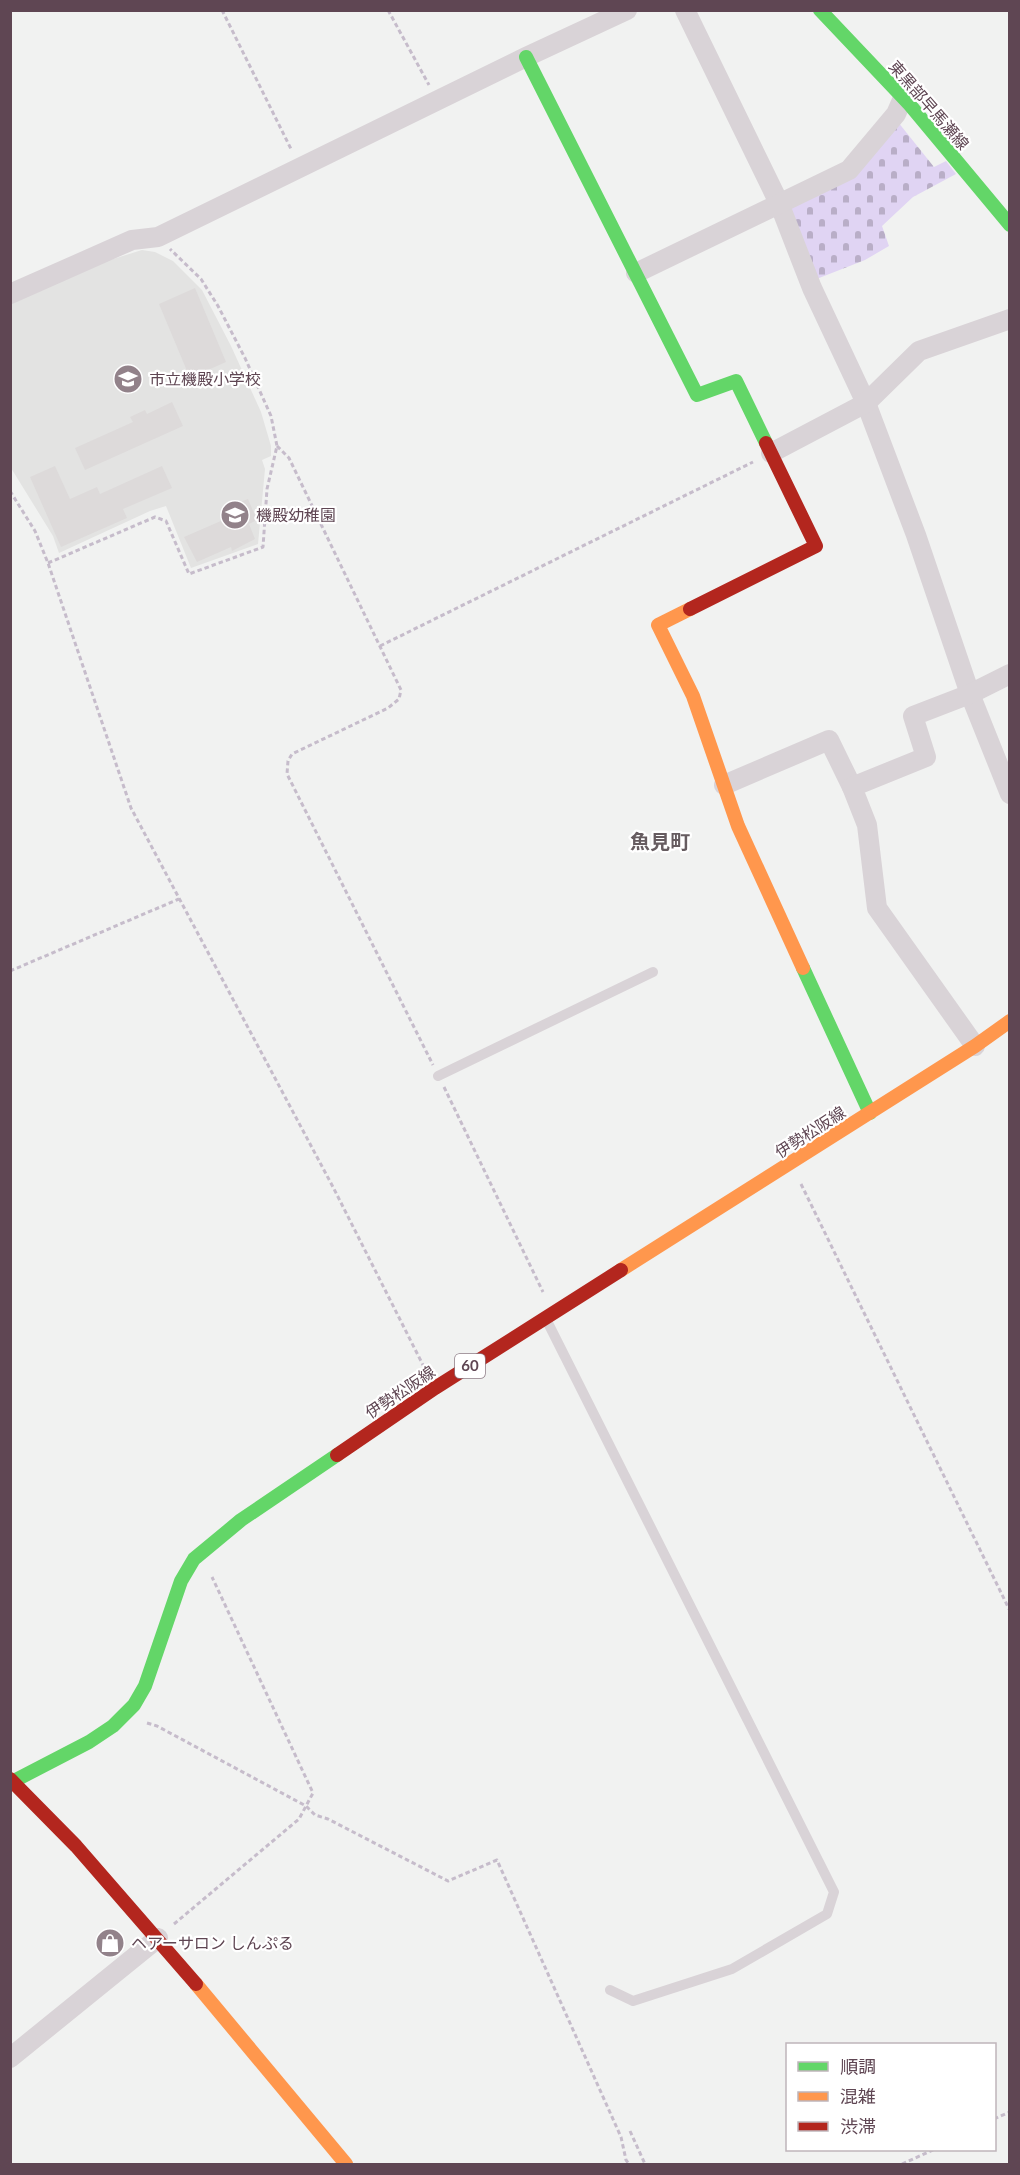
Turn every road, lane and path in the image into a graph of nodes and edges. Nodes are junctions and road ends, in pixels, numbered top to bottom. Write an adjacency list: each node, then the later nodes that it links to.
1 (222, 10): 9 (path)
2 (388, 10): 8 (path)
3 (627, 10): 6 (street)
4 (685, 10): 10 (street)
5 (820, 10): 7 (street, 東黒部早馬瀬線)
6 (526, 57): 8 (street); 13 (street)
7 (903, 98): 10 (street); 11 (street, 東黒部早馬瀬線)
8 (437, 100): 9 (street)
9 (300, 167): 12 (street)
10 (779, 203): 13 (street); 16 (street)
11 (1010, 225)
12 (158, 237): 14 (street); 17 (path)
13 (636, 273): 18 (street)
14 (10, 294)
15 (1010, 319): 16 (street)
16 (866, 403): 18 (street); 23 (street)
17 (277, 446): 20 (path); 21 (path)
18 (771, 453): 21 (path); 24 (street)
19 (10, 490): 20 (path)
20 (48, 563): 27 (path)
21 (380, 647): 32 (path)
22 (1010, 674): 23 (street)
23 (970, 694): 25 (street); 26 (street)
24 (724, 785): 25 (street); 33 (street)
25 (852, 787): 31 (street)
26 (1010, 794)
27 (179, 899): 28 (path); 36 (path)
28 (10, 972)
29 (654, 972): 32 (lane)
30 (1010, 1021): 31 (street, 伊勢松阪線 / 60)
31 (975, 1046): 33 (street, 伊勢松阪線 / 60)
32 (438, 1076): 35 (path)
33 (870, 1113): 34 (street, 伊勢松阪線 / 60)
34 (791, 1164): 35 (street, 伊勢松阪線 / 60); 38 (path)
35 (549, 1315): 36 (street, 伊勢松阪線 / 60); 43 (lane)
36 (435, 1388): 37 (street, 伊勢松阪線 / 60)
37 (194, 1559): 39 (street, 伊勢松阪線 / 60); 41 (path)
38 (1010, 1611)
39 (122, 1716): 40 (street, 伊勢松阪線 / 60); 41 (path)
40 (11, 1781): 42 (street)
41 (306, 1806): 42 (path); 50 (path)
42 (158, 1938): 44 (street); 49 (street)
43 (610, 1990)
44 (10, 2058)
45 (1010, 2112): 46 (path)
46 (996, 2118)
47 (630, 2131): 51 (path)
48 (931, 2151): 52 (path)
49 (346, 2164)
50 (629, 2164)
51 (645, 2164)
52 (902, 2164)

